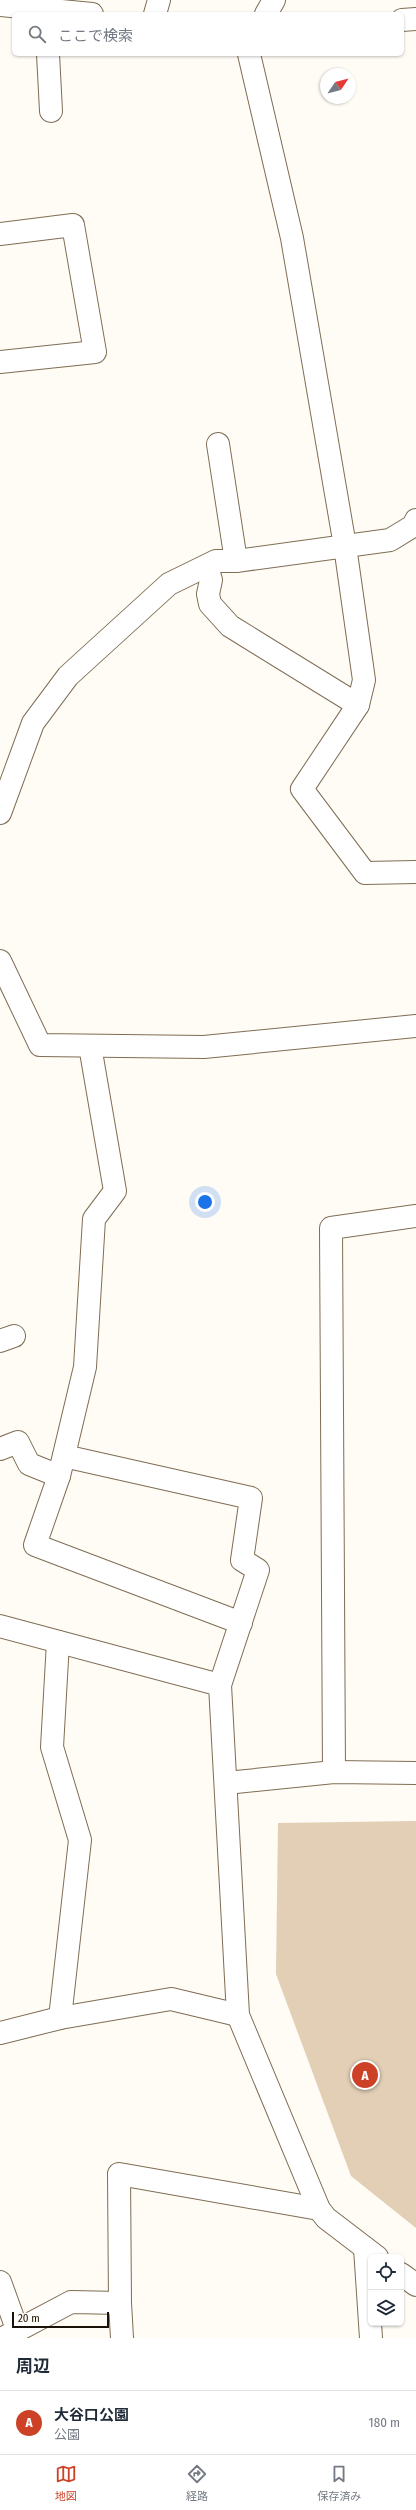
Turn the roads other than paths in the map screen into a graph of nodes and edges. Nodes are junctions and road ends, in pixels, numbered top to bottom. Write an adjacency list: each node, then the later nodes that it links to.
1 (98, 0): 6 (street)
2 (159, 0): 7 (street)
3 (274, 0): 8 (street)
4 (0, 5): 5 (street)
5 (45, 12)
6 (98, 12)
7 (156, 12)
8 (267, 12)
9 (416, 19): 10 (street)
10 (404, 20)
11 (48, 56): 13 (street)
12 (249, 56): 18 (street)
13 (51, 111)
14 (0, 234): 15 (street)
15 (0, 362)
16 (218, 444): 19 (street)
17 (416, 520): 18 (street)
18 (345, 546): 19 (street); 21 (street)
19 (236, 561): 20 (street)
20 (207, 566): 21 (street); 22 (street)
21 (358, 705): 23 (street)
22 (0, 813)
23 (416, 872)
24 (0, 961): 26 (street)
25 (416, 1026): 26 (street)
26 (90, 1046): 29 (street)
27 (416, 1216): 34 (street)
28 (0, 1449): 29 (street)
29 (61, 1466): 30 (street); 30 (street)
30 (241, 1623): 33 (street)
31 (0, 1626): 32 (street)
32 (58, 1642): 33 (street); 38 (street)
33 (220, 1685): 36 (street)
34 (334, 1772): 35 (street); 36 (street)
35 (416, 1773)
36 (226, 1783): 37 (street)
37 (238, 2014): 38 (street); 40 (street)
38 (60, 2018): 39 (street)
39 (0, 2033)
40 (319, 2209): 41 (street); 45 (street)
41 (371, 2253): 48 (street)
42 (404, 2276): 44 (street)
43 (0, 2282): 46 (street)
44 (416, 2285)
45 (120, 2303): 46 (street); 47 (street)
46 (10, 2333)
47 (122, 2338)
48 (371, 2338)

